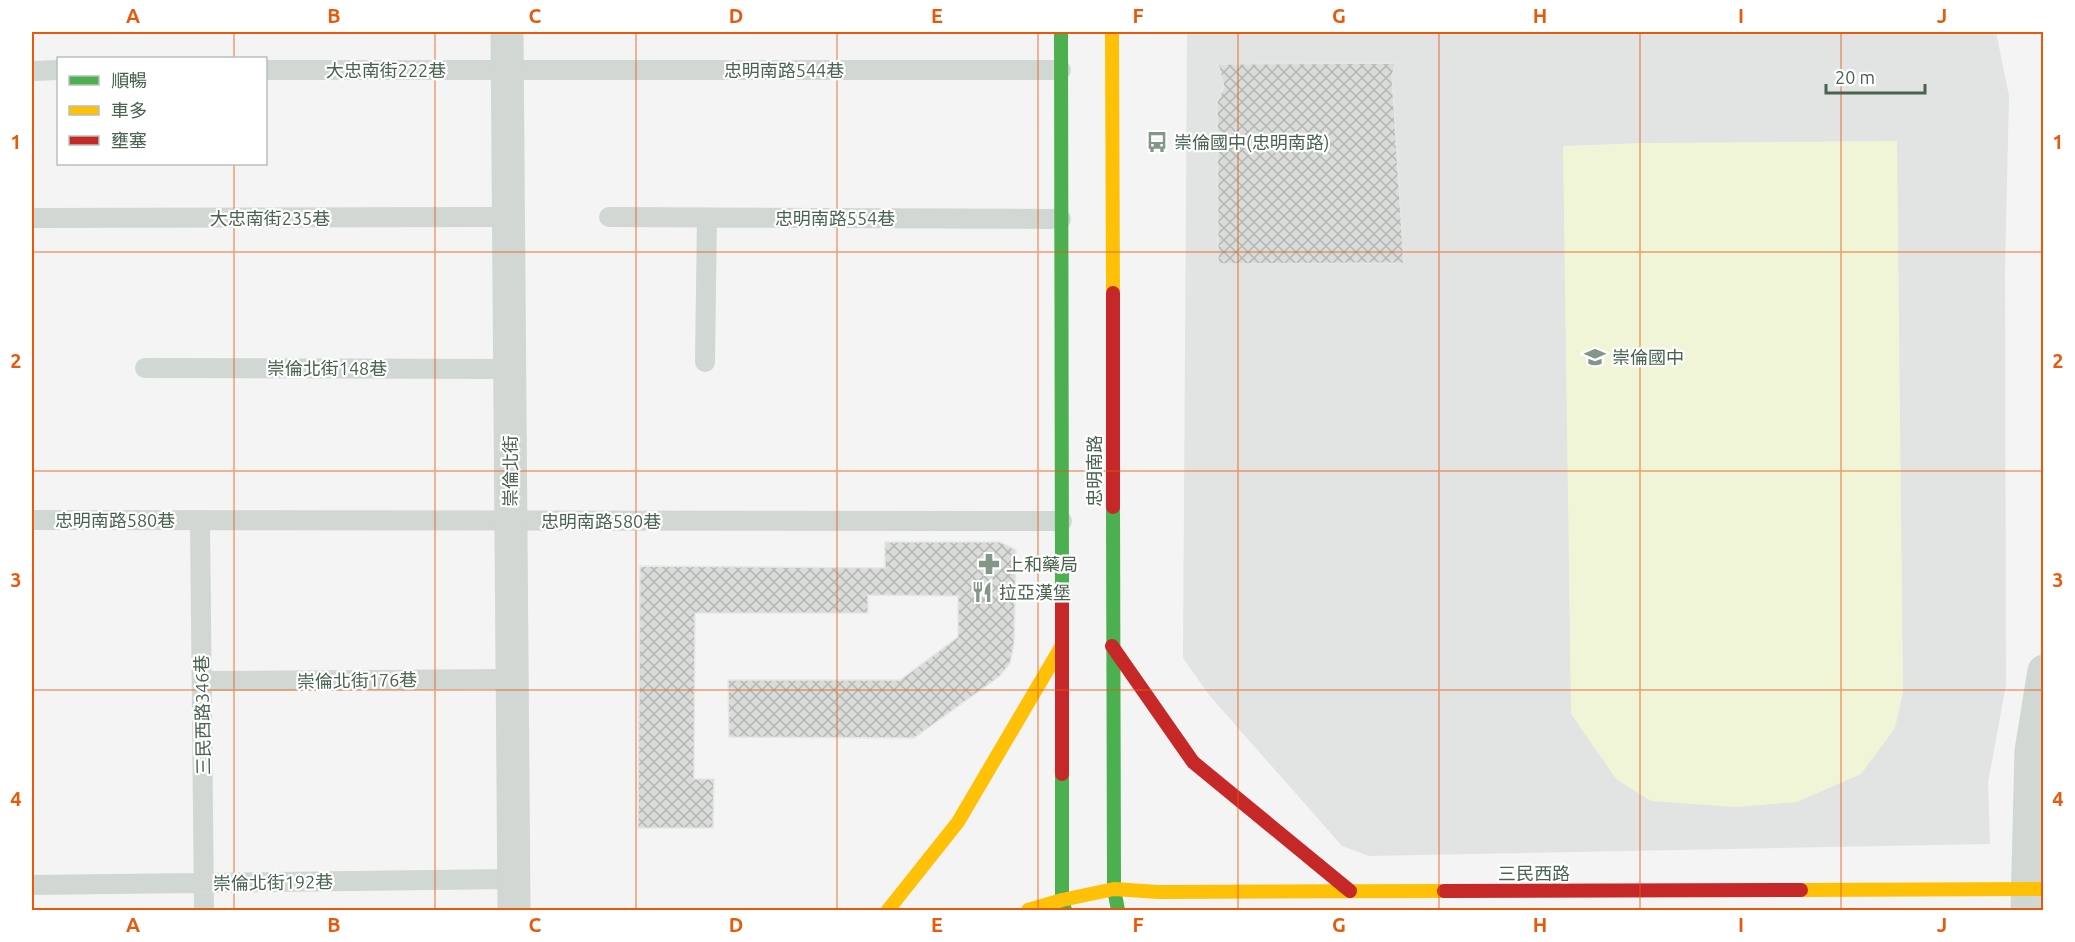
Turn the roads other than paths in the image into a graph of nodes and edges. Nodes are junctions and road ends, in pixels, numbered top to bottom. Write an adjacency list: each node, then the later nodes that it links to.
1 (507, 32): 7 (street, 崇倫北街)
2 (1061, 32): 8 (main road, 忠明南路)
3 (1112, 32): 22 (main road, 忠明南路)
4 (32, 70): 5 (lane)
5 (57, 70)
6 (267, 70): 7 (lane, 大忠南街222巷)
7 (507, 70): 8 (lane, 忠明南路544巷); 9 (street, 崇倫北街)
8 (1061, 70): 13 (main road, 忠明南路)
9 (509, 217): 11 (lane, 大忠南街235巷); 16 (street, 崇倫北街)
10 (609, 217): 12 (lane, 忠明南路554巷)
11 (32, 218)
12 (707, 218): 13 (lane, 忠明南路554巷); 14 (lane)
13 (1061, 219): 20 (main road, 忠明南路)
14 (705, 362)
15 (145, 368): 16 (lane, 崇倫北街148巷)
16 (510, 369): 19 (street, 崇倫北街)
17 (32, 520): 18 (lane, 忠明南路580巷)
18 (200, 520): 19 (lane, 忠明南路580巷); 25 (lane, 三民西路346巷)
19 (511, 521): 20 (lane, 忠明南路580巷); 24 (street, 崇倫北街)
20 (1062, 521): 21 (main road, 忠明南路)
21 (1062, 645): 33 (main road, 忠明南路); 35 (main road)
22 (1112, 646): 28 (main road, 忠明南路); 29 (main road)
23 (2043, 671): 31 (street)
24 (512, 679): 25 (lane, 崇倫北街176巷); 30 (street, 崇倫北街)
25 (202, 681): 26 (lane, 三民西路346巷)
26 (204, 883): 27 (lane, 崇倫北街192巷); 30 (lane, 崇倫北街192巷); 34 (lane, 三民西路346巷)
27 (32, 885)
28 (1114, 889): 29 (main road, 三民西路); 33 (main road, 三民西路); 37 (main road, 忠明南路)
29 (1350, 891): 32 (main road, 三民西路)
30 (514, 895)
31 (2033, 896): 32 (main road, 三民西路)
32 (1831, 900)
33 (1064, 905): 36 (main road, 三民西路)
34 (204, 910)
35 (888, 910)
36 (1028, 910)
37 (1118, 910)

